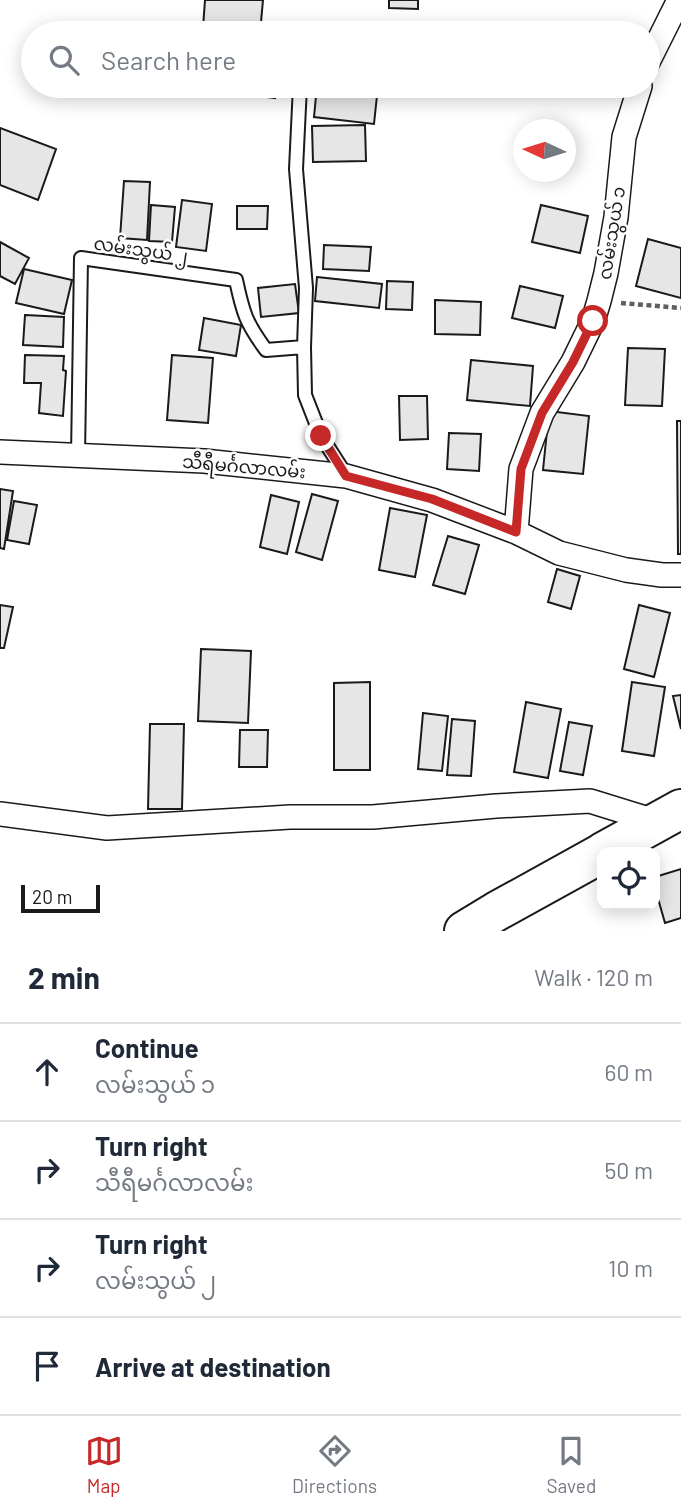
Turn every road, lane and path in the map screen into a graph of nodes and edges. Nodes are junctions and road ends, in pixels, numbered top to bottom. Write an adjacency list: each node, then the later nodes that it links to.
1 (679, 0): 2 (street)
2 (660, 38)
3 (299, 98): 7 (lane)
4 (636, 98): 5 (street, လမ်းသွယ် ၁)
5 (599, 301): 6 (path); 11 (street, လမ်းသွယ် ၁)
6 (681, 308)
7 (304, 347): 9 (lane, လမ်းသွယ် ၂); 10 (lane)
8 (0, 452): 9 (street, သီရီမင်္ဂလာလမ်း)
9 (78, 456): 10 (street, သီရီမင်္ဂလာလမ်း)
10 (346, 476): 11 (street, သီရီမင်္ဂလာလမ်း)
11 (516, 532): 12 (street, သီရီမင်္ဂလာလမ်း)
12 (681, 575)
13 (0, 814): 14 (street)
14 (670, 815): 15 (highway)
15 (612, 847)
16 (597, 855): 17 (highway)
17 (464, 931)

